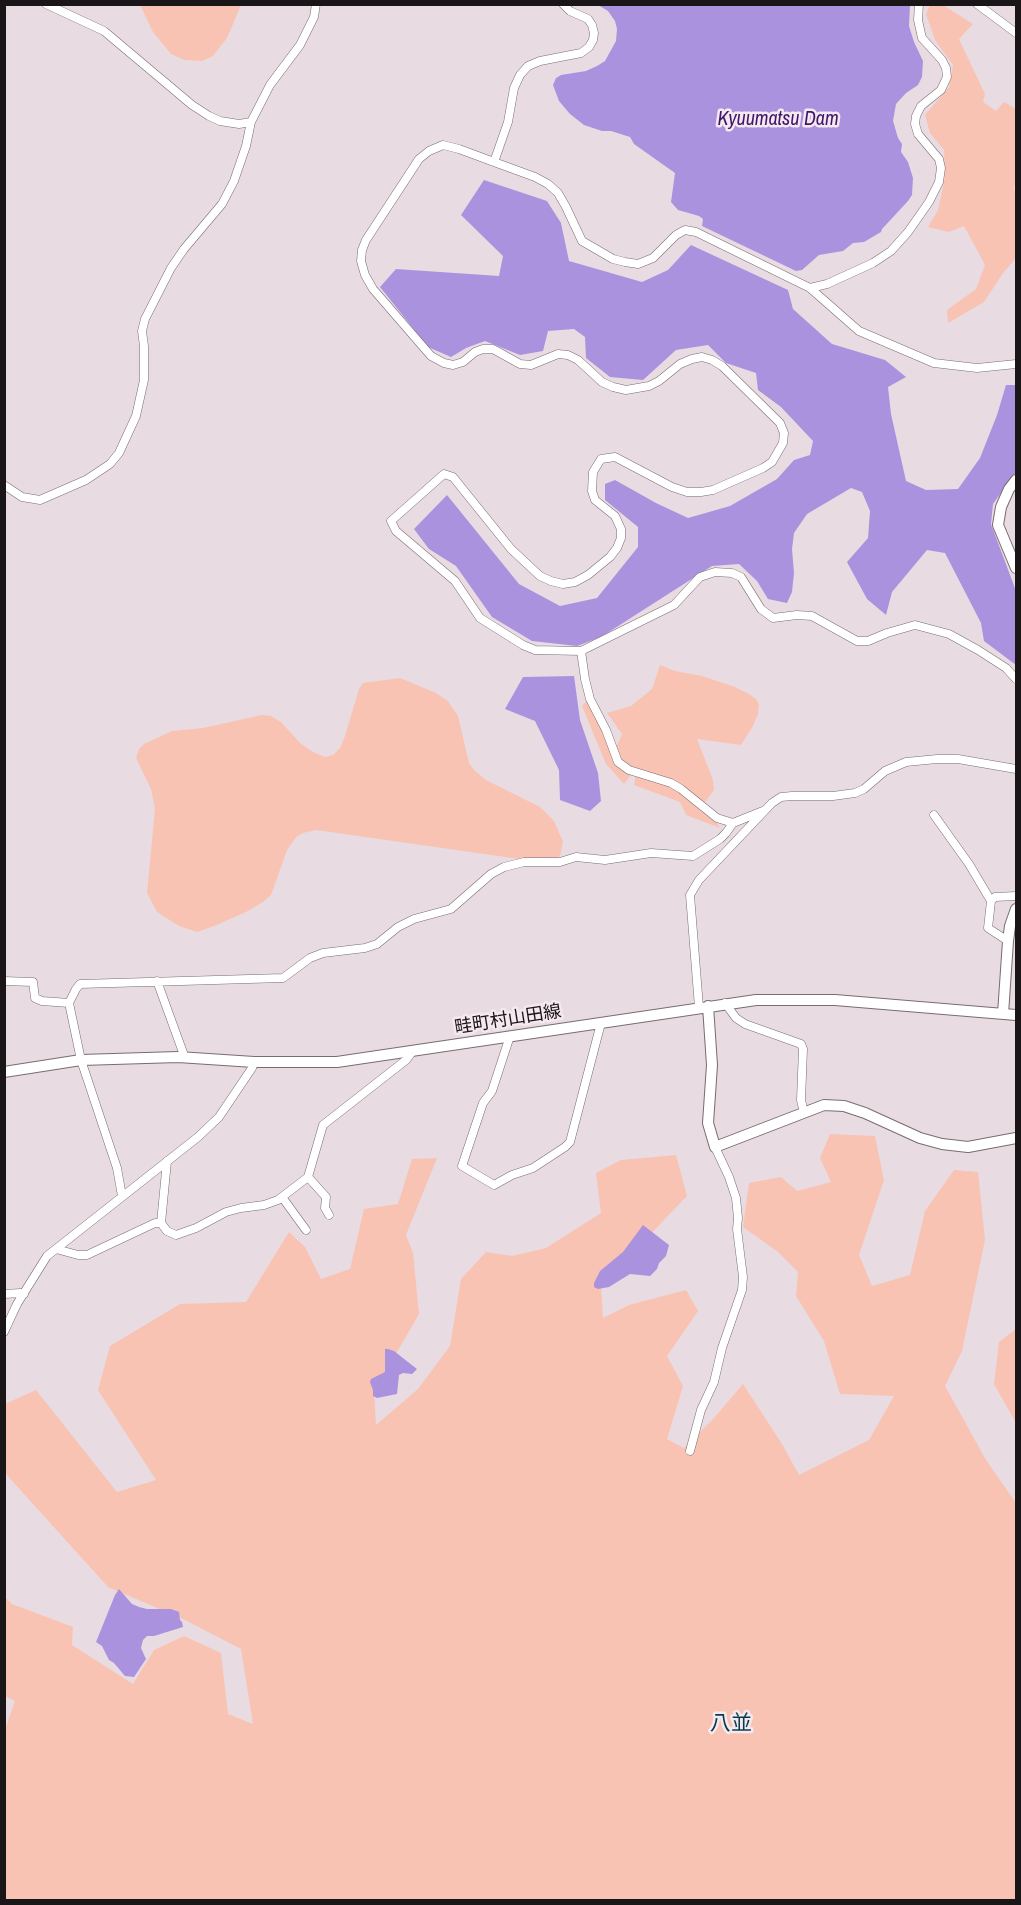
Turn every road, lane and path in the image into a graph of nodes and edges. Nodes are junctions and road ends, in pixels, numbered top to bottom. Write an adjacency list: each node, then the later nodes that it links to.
1 (46, 4): 7 (street)
2 (316, 4): 7 (street)
3 (563, 4): 8 (street)
4 (919, 4): 9 (street)
5 (977, 4): 6 (street)
6 (1017, 33)
7 (251, 122): 12 (street)
8 (494, 162): 9 (street); 14 (street)
9 (810, 288): 10 (street)
10 (1017, 364)
11 (1017, 480): 13 (main road)
12 (4, 485)
13 (1017, 568)
14 (581, 651): 15 (street); 19 (street)
15 (1017, 679)
16 (1017, 769): 17 (street)
17 (763, 811): 19 (street); 28 (street)
18 (934, 815): 21 (street)
19 (733, 823): 25 (street)
20 (1017, 896): 21 (street)
21 (991, 901): 23 (street)
22 (1017, 909): 23 (main road)
23 (1008, 941): 29 (main road)
24 (4, 981): 27 (street)
25 (157, 981): 27 (street); 34 (street)
26 (725, 1003): 28 (main road, 畦町村山田線); 29 (main road, 畦町村山田線); 38 (street)
27 (69, 1004): 35 (street)
28 (703, 1006): 31 (main road, 畦町村山田線); 40 (main road)
29 (1003, 1014): 30 (main road, 畦町村山田線)
30 (1017, 1015)
31 (601, 1023): 32 (main road, 畦町村山田線); 32 (street)
32 (510, 1036): 33 (main road, 畦町村山田線)
33 (412, 1052): 36 (main road, 畦町村山田線); 42 (street)
34 (184, 1058): 35 (main road, 畦町村山田線); 36 (main road, 畦町村山田線)
35 (81, 1060): 37 (main road, 畦町村山田線); 43 (street)
36 (254, 1062): 41 (street)
37 (4, 1072)
38 (804, 1113): 39 (main road); 40 (main road)
39 (1017, 1138)
40 (715, 1147): 52 (street)
41 (166, 1161): 43 (street); 46 (street)
42 (308, 1177): 44 (street); 45 (street)
43 (122, 1196): 48 (street)
44 (282, 1197): 46 (street); 47 (street)
45 (329, 1215)
46 (161, 1223): 48 (street)
47 (306, 1230)
48 (56, 1249): 50 (street)
49 (4, 1294): 50 (street)
50 (24, 1294): 51 (street)
51 (4, 1332)
52 (690, 1451)

